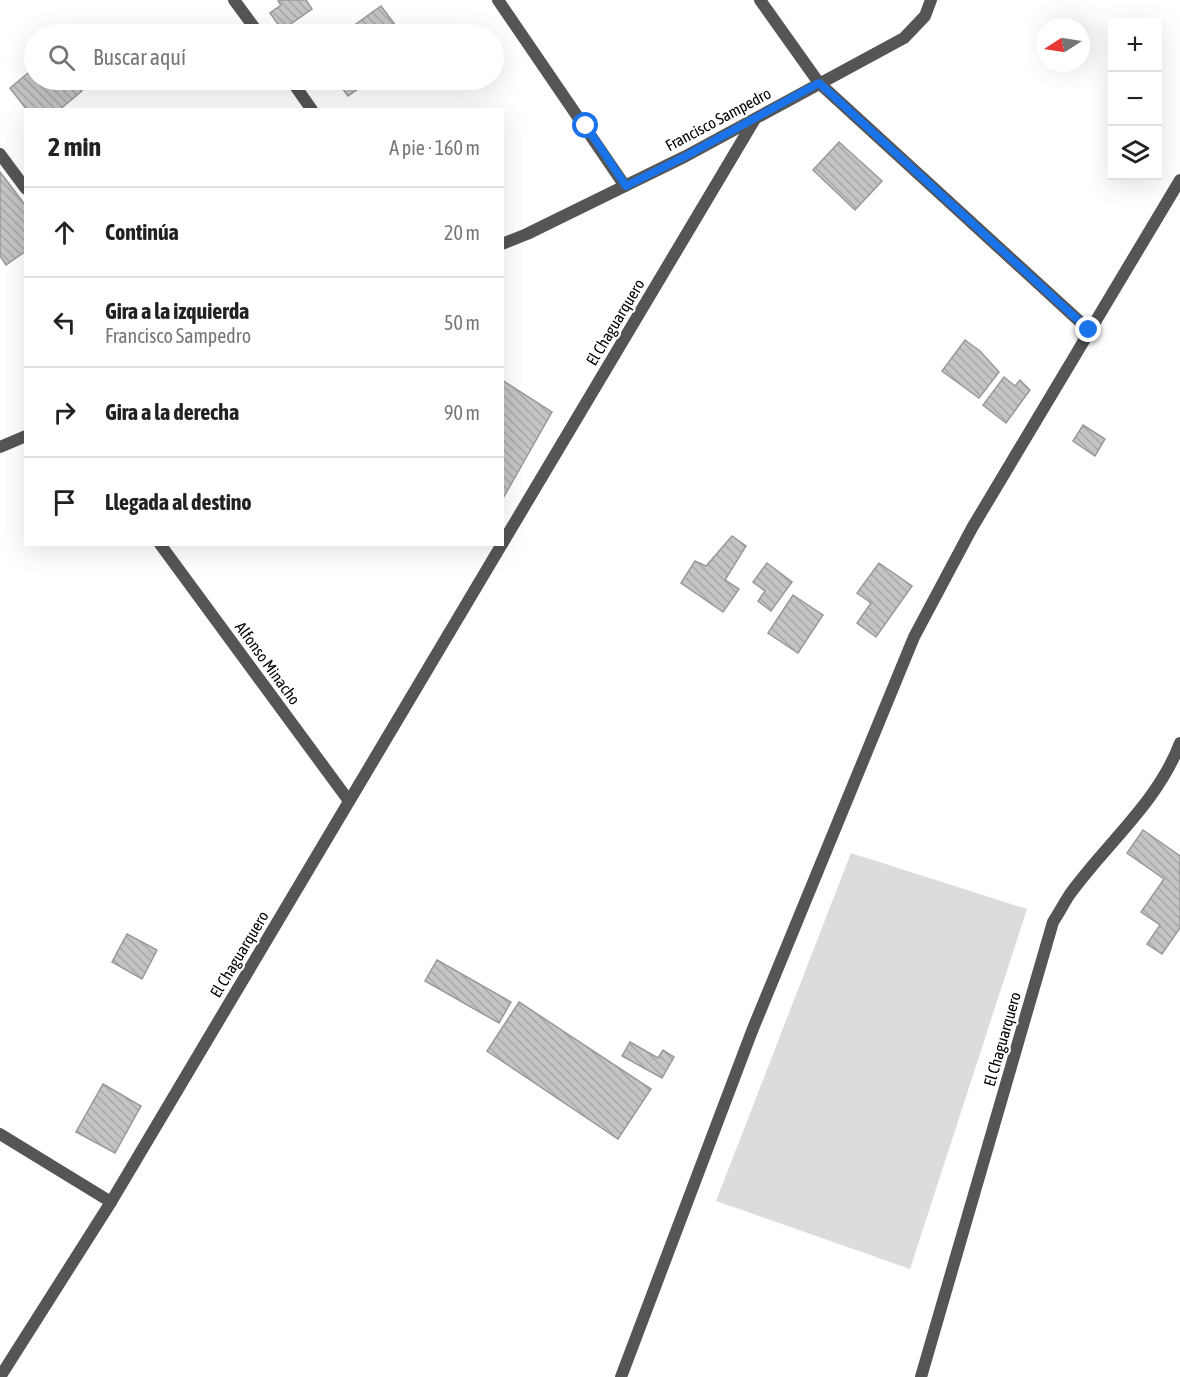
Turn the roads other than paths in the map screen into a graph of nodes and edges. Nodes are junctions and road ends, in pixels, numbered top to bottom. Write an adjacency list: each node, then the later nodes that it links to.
1 (234, 0): 5 (street)
2 (498, 0): 13 (street)
3 (760, 0): 6 (street)
4 (931, 0): 6 (street, Francisco Sampedro)
5 (252, 24)
6 (819, 83): 9 (street, Francisco Sampedro); 15 (street)
7 (298, 90): 8 (street)
8 (311, 108)
9 (757, 117): 13 (street, Francisco Sampedro); 18 (street, El Chaguarquero)
10 (0, 154): 12 (street)
11 (1180, 180): 15 (street)
12 (24, 186)
13 (626, 186): 14 (street, Francisco Sampedro)
14 (504, 243)
15 (1089, 330): 26 (street)
16 (24, 437): 17 (street)
17 (0, 447)
18 (504, 541)
19 (161, 546): 22 (street, Alfonso Minacho)
20 (501, 546): 22 (street, El Chaguarquero)
21 (1180, 743): 27 (street, El Chaguarquero)
22 (349, 801): 24 (street, El Chaguarquero)
23 (0, 1134): 24 (street)
24 (111, 1202): 25 (street, El Chaguarquero)
25 (0, 1377)
26 (621, 1377)
27 (921, 1377)

